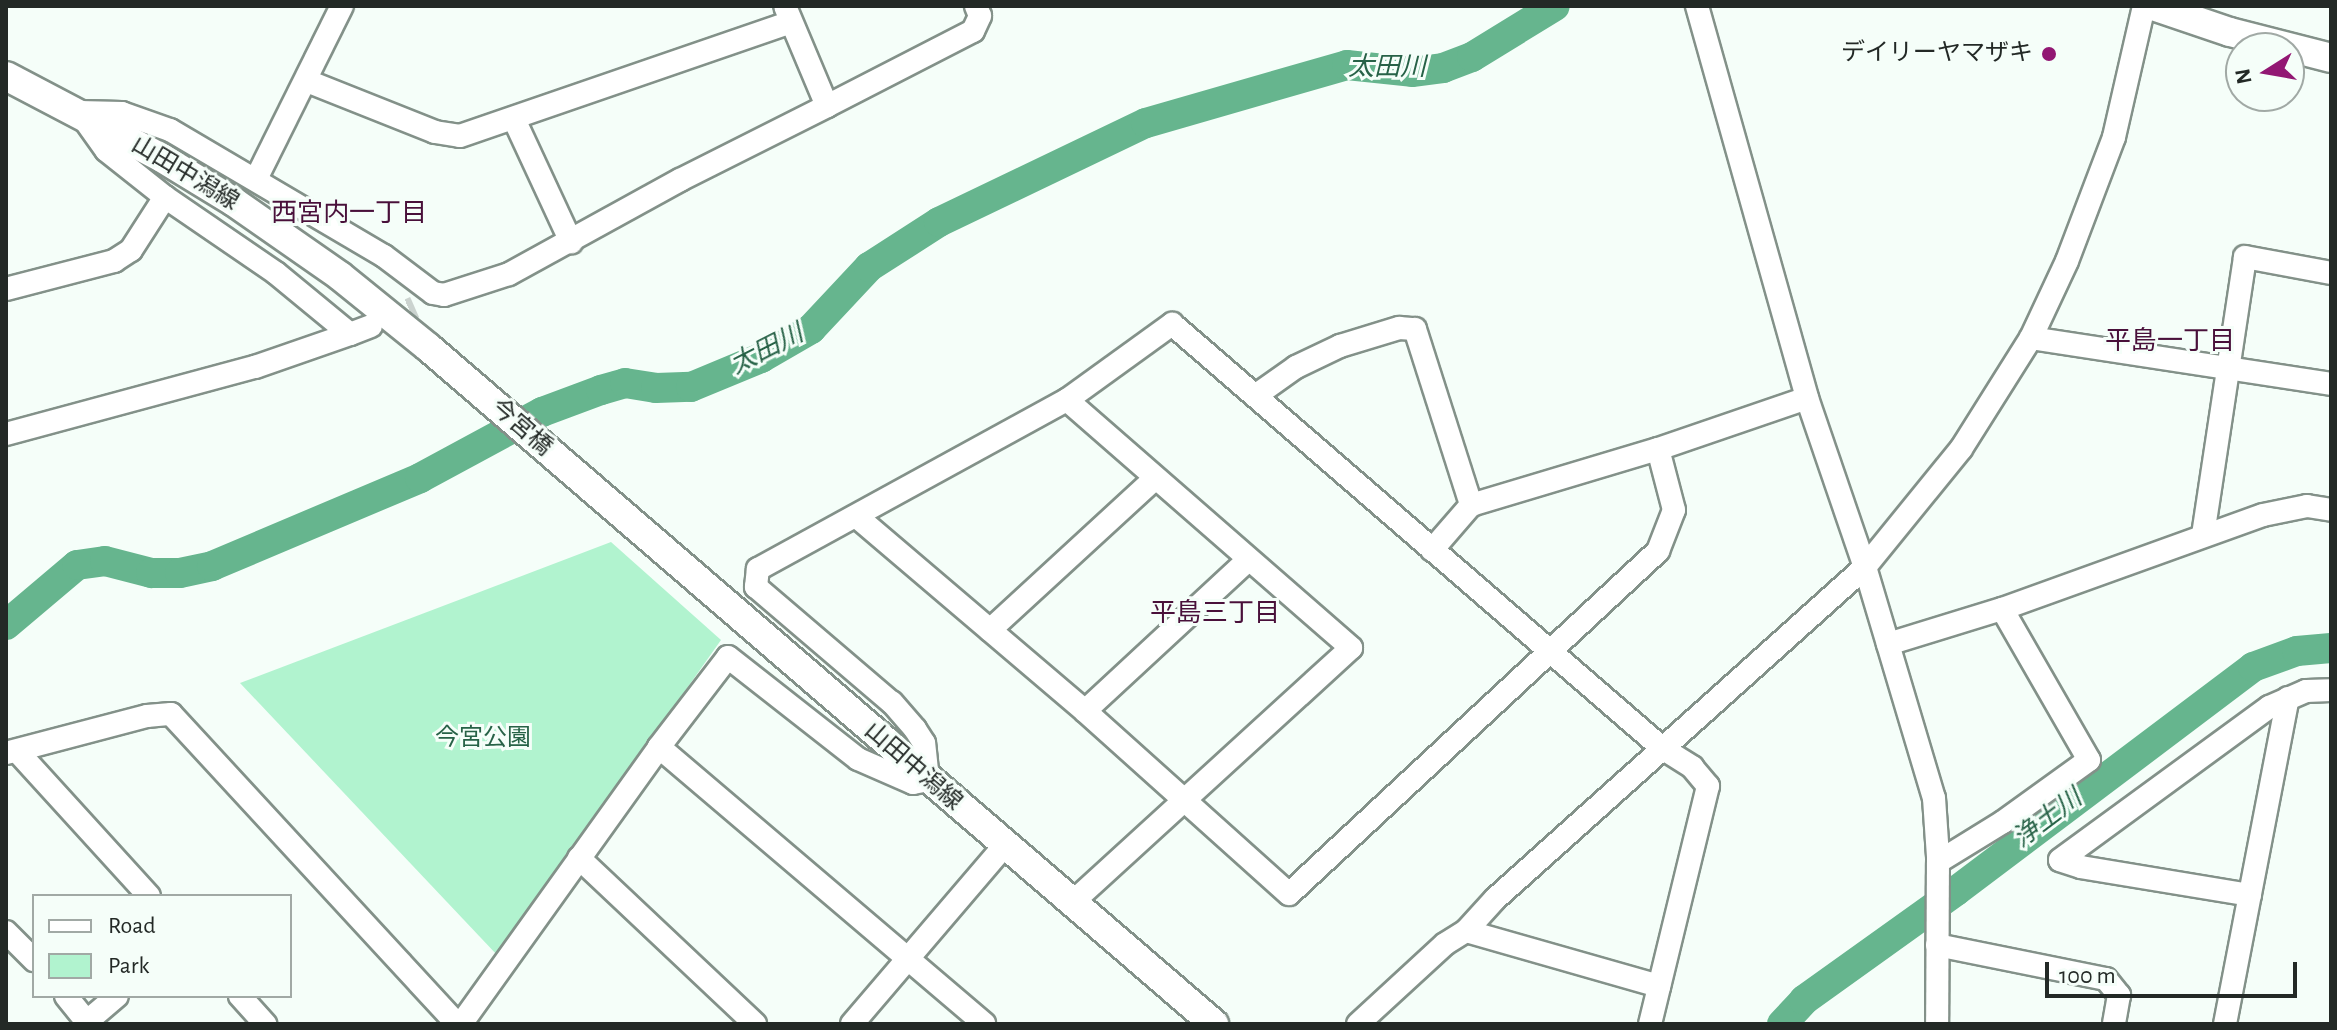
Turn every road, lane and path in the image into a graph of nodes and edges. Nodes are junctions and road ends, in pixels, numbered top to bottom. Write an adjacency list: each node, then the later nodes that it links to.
1 (342, 6): 9 (street)
2 (976, 6): 10 (street)
3 (1697, 6): 23 (street)
4 (2144, 6): 18 (street)
5 (2153, 6): 7 (main road)
6 (788, 14): 10 (street); 12 (street)
7 (2331, 58)
8 (6, 76): 11 (main road, 山田中潟線)
9 (307, 81): 12 (street); 13 (street)
10 (827, 106): 15 (street)
11 (79, 112): 13 (street); 14 (street); 19 (main road, 山田中潟線)
12 (514, 119): 15 (street)
13 (256, 179): 15 (street)
14 (165, 197): 17 (street); 25 (street)
15 (571, 242)
16 (2331, 273): 20 (street)
17 (6, 289)
18 (2031, 338): 20 (street); 35 (street)
19 (429, 348): 29 (main road, 今宮橋)
20 (2227, 367): 21 (street); 32 (street)
21 (2331, 384)
22 (1255, 396): 24 (street); 28 (street); 33 (street)
23 (1807, 398): 26 (street); 35 (street)
24 (1067, 400): 27 (street); 31 (street)
25 (6, 434)
26 (1658, 449): 28 (street); 39 (street)
27 (1154, 479): 34 (street); 37 (street)
28 (1471, 505): 33 (street)
29 (614, 508): 46 (main road, 山田中潟線)
30 (2331, 510): 32 (street)
31 (856, 516): 37 (street); 46 (street)
32 (2203, 535): 36 (street)
33 (1432, 550): 39 (street)
34 (1248, 560): 42 (street); 47 (street)
35 (1865, 567): 38 (street); 44 (street)
36 (2002, 609): 38 (street); 50 (street)
37 (990, 630): 42 (street)
38 (1888, 644): 50 (street)
39 (1553, 650): 44 (street); 47 (street)
40 (2331, 690): 41 (street)
41 (2288, 698): 52 (street); 52 (street)
42 (1085, 711): 47 (street)
43 (659, 747): 46 (street); 49 (street); 58 (street)
44 (1662, 748): 54 (street); 59 (street)
45 (12, 752): 51 (street); 65 (street)
46 (928, 780): 48 (main road, 山田中潟線)
47 (1186, 801): 53 (street)
48 (1005, 845): 53 (main road, 山田中潟線); 58 (street)
49 (579, 858): 65 (street); 66 (street)
50 (1938, 862): 56 (street)
51 (147, 894)
52 (2250, 895): 74 (street)
53 (1073, 902): 69 (main road, 山田中潟線)
54 (1466, 931): 59 (street); 70 (street)
55 (6, 932): 57 (street)
56 (1937, 940): 72 (street); 73 (street)
57 (32, 958)
58 (907, 959): 67 (street); 68 (street)
59 (1659, 986): 71 (street)
60 (67, 998): 63 (street)
61 (115, 998): 63 (street)
62 (242, 998): 64 (street)
63 (86, 1023)
64 (265, 1024)
65 (459, 1024)
66 (755, 1024)
67 (852, 1024)
68 (984, 1024)
69 (1214, 1024)
70 (1358, 1024)
71 (1650, 1024)
72 (1937, 1024)
73 (2114, 1024)
74 (2225, 1024)

